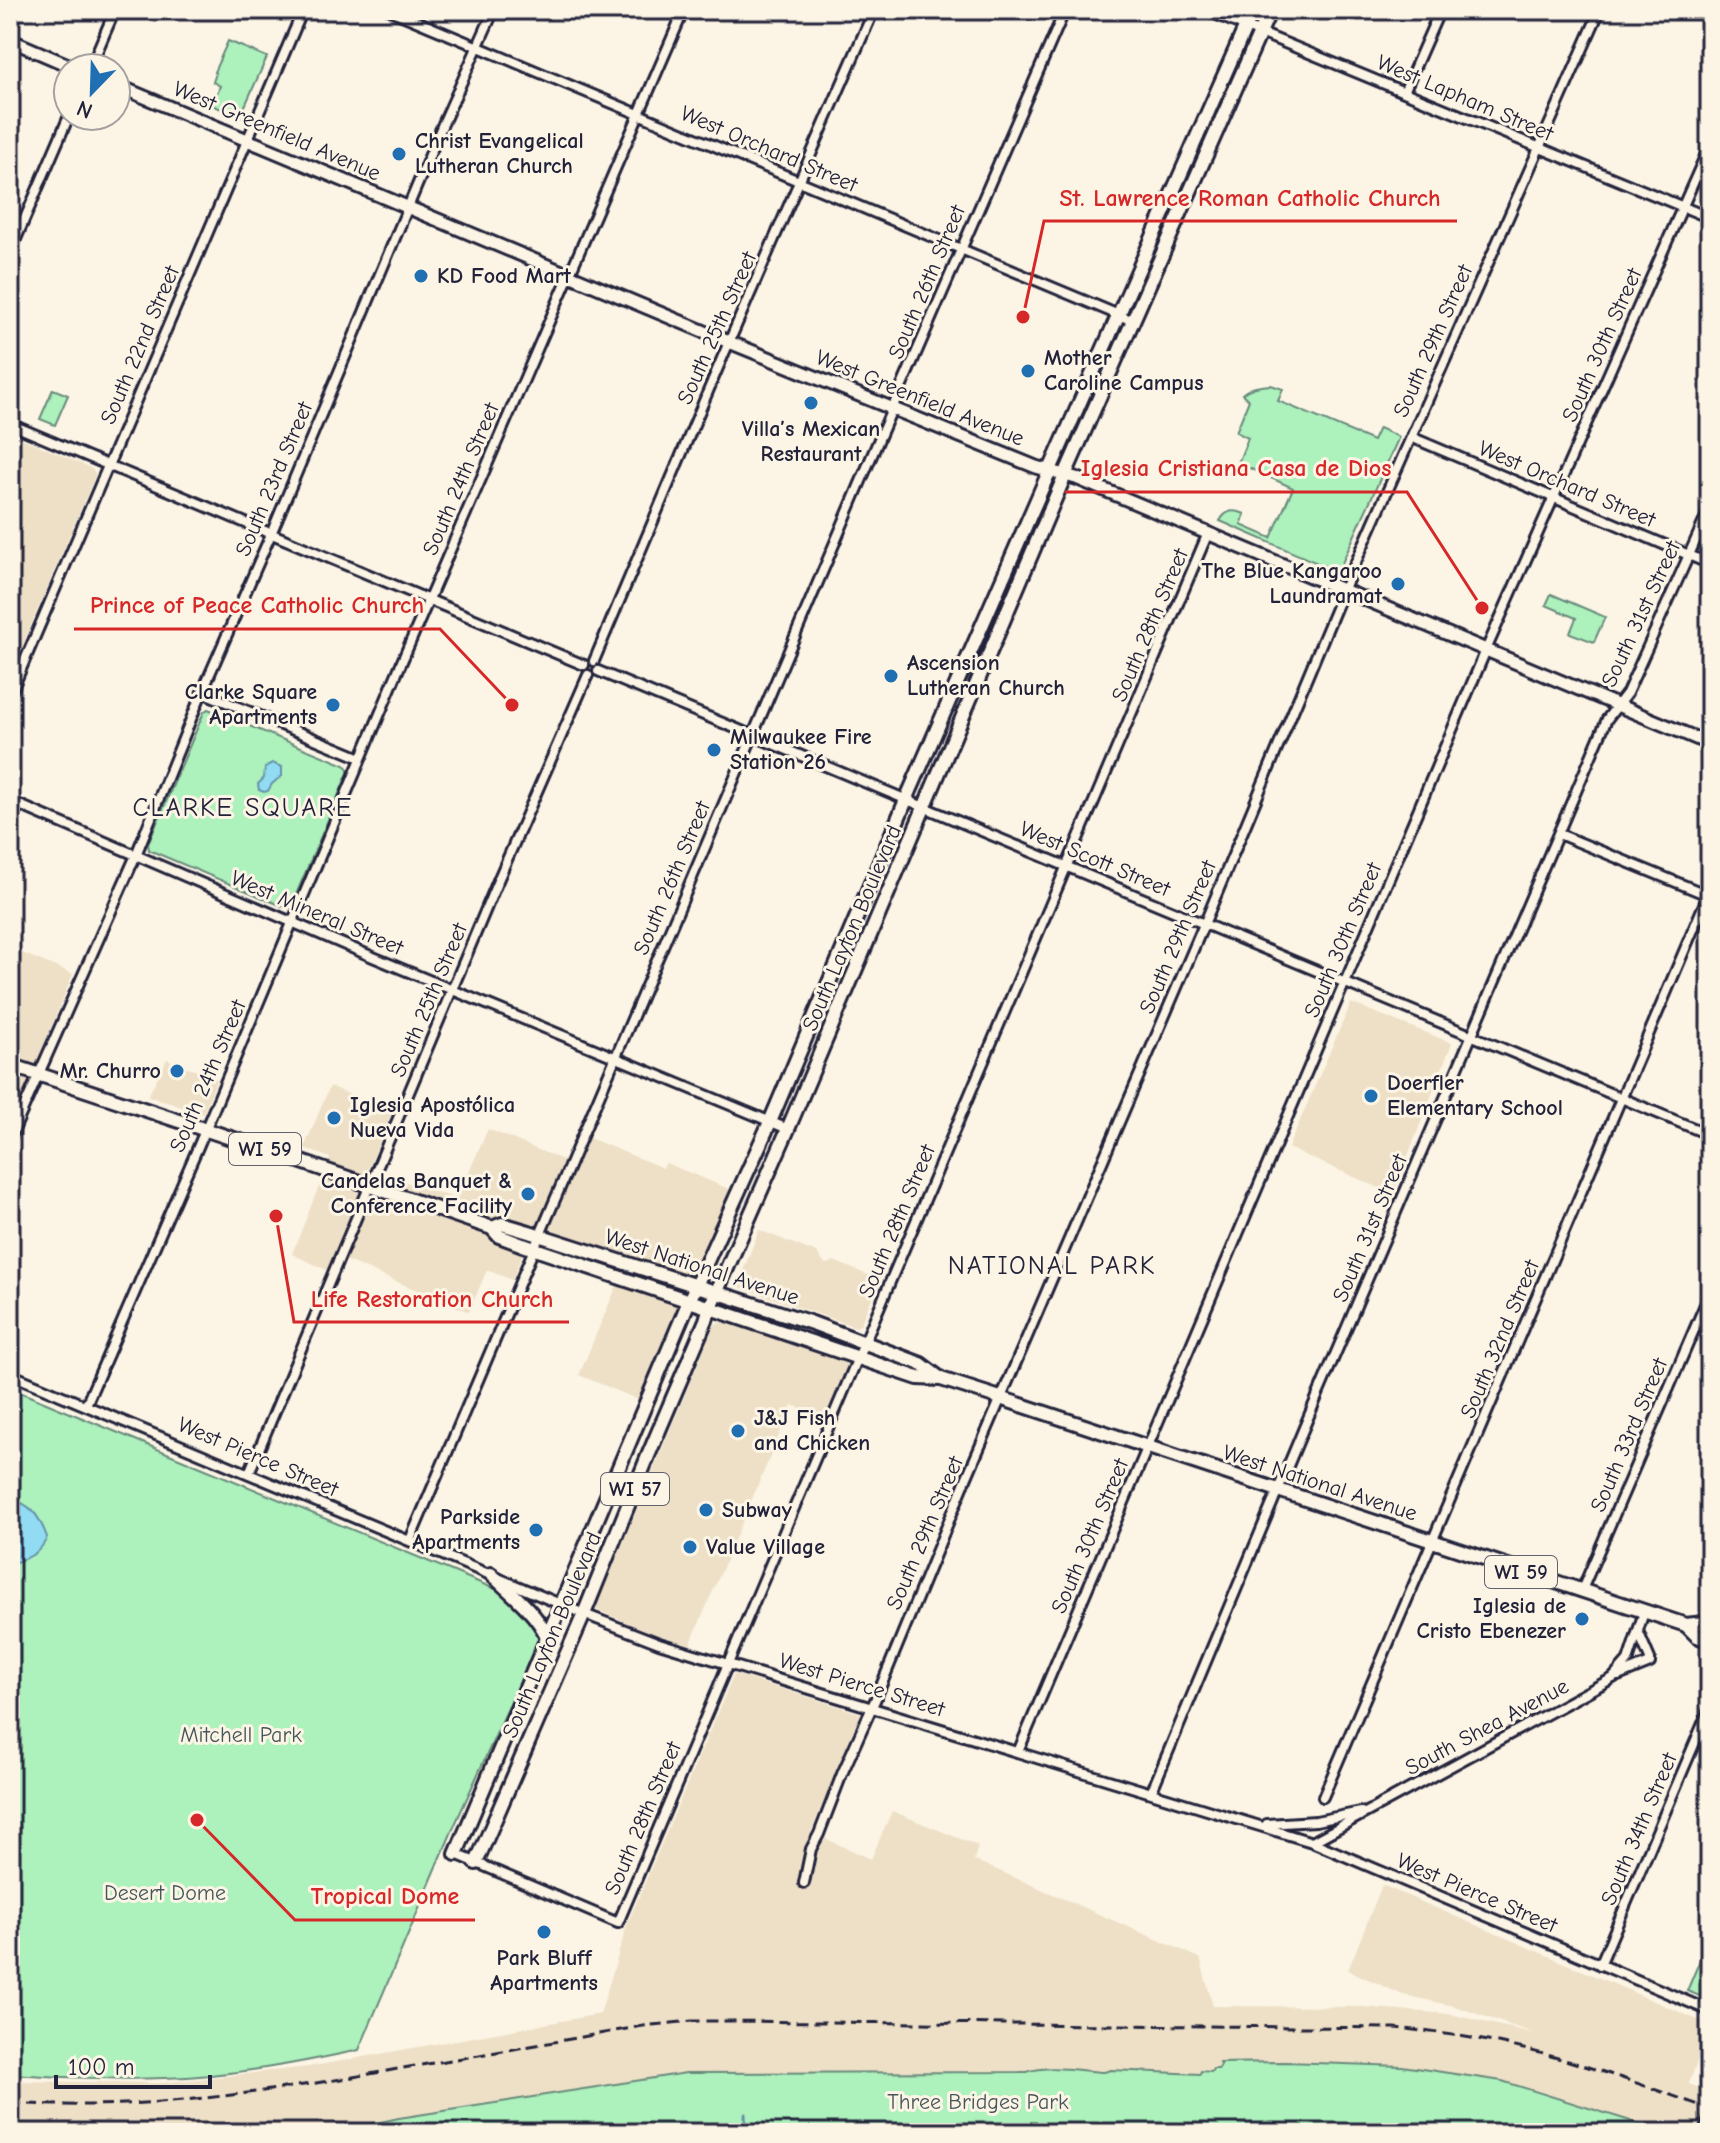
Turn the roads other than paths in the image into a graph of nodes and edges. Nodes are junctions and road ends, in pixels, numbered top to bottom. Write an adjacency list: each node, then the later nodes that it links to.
1 (115, 10): 17 (street)
2 (303, 10): 23 (street, South 22nd Street)
3 (390, 10): 16 (street, West Orchard Street)
4 (494, 10): 16 (street, South 23rd Street)
5 (684, 10): 21 (street, South 24th Street)
6 (874, 10): 26 (street, South 25th Street)
7 (1065, 10): 30 (street, South 26th Street)
8 (1205, 10): 13 (street, West Lapham Street)
9 (1253, 10): 13 (main road, South Layton Boulevard)
10 (1270, 10): 14 (main road, South Layton Boulevard)
11 (1440, 10): 20 (street)
12 (1600, 10): 25 (street, South 29th Street)
13 (1246, 27): 14 (street, West Lapham Street); 33 (main road, South Layton Boulevard)
14 (1260, 32): 20 (street, West Lapham Street); 34 (main road, South Layton Boulevard)
15 (10, 40): 18 (main road)
16 (478, 47): 21 (street, West Orchard Street); 27 (street, South 23rd Street)
17 (97, 52)
18 (52, 58)
19 (132, 92): 23 (main road, West Greenfield Avenue)
20 (1404, 92): 25 (street, West Lapham Street)
21 (639, 113): 26 (street, West Orchard Street); 32 (street, South 24th Street)
22 (62, 132): 31 (street)
23 (247, 140): 27 (main road, West Greenfield Avenue); 39 (street, South 22nd Street)
24 (1710, 145): 28 (street, South 30th Street)
25 (1539, 148): 28 (street, West Lapham Street); 38 (street, South 29th Street)
26 (799, 182): 30 (street, West Orchard Street); 35 (street, South 25th Street)
27 (408, 207): 32 (main road, West Greenfield Avenue); 45 (street, South 23rd Street)
28 (1682, 207): 29 (street, West Lapham Street); 42 (street, South 30th Street)
29 (1710, 218)
30 (961, 250): 33 (street, West Orchard Street); 36 (street, South 26th Street)
31 (10, 253)
32 (570, 275): 35 (main road, West Greenfield Avenue); 49 (street, South 24th Street)
33 (1120, 315): 34 (street, West Orchard Street); 40 (main road, South Layton Boulevard)
34 (1133, 321): 41 (main road, South Layton Boulevard)
35 (729, 342): 36 (main road, West Greenfield Avenue); 51 (street, South 25th Street)
36 (892, 408): 40 (main road, West Greenfield Avenue); 58 (street, South 26th Street)
37 (10, 424): 39 (street)
38 (1411, 437): 42 (street, West Orchard Street); 48 (street, South 29th Street)
39 (108, 465): 45 (street); 56 (street, South 22nd Street)
40 (1049, 471): 41 (main road, West Greenfield Avenue); 61 (main road, South Layton Boulevard)
41 (1065, 475): 44 (main road, West Greenfield Avenue); 63 (main road, South Layton Boulevard)
42 (1554, 497): 46 (street, West Orchard Street); 50 (street, South 30th Street)
43 (1710, 508): 46 (street, South 31st Street)
44 (1208, 533): 48 (main road, West Greenfield Avenue); 66 (street, South 28th Street)
45 (271, 534): 49 (street); 55 (street, South 23rd Street)
46 (1689, 555): 47 (street, West Orchard Street); 57 (street, South 31st Street)
47 (1710, 564)
48 (1344, 589): 50 (main road, West Greenfield Avenue); 69 (street, South 29th Street)
49 (429, 600): 52 (street); 60 (street, South 24th Street)
50 (1486, 650): 57 (main road, West Greenfield Avenue); 70 (street, South 30th Street)
51 (594, 661): 52 (street); 53 (street)
52 (584, 665): 54 (street)
53 (598, 671): 54 (street); 58 (street, West Scott Street)
54 (588, 675): 71 (street, South 25th Street)
55 (202, 692): 60 (street); 65 (street, South 23rd Street)
56 (10, 695)
57 (1618, 705): 59 (main road, West Greenfield Avenue); 64 (street, South 31st Street)
58 (752, 736): 61 (street, West Scott Street); 73 (street, South 26th Street)
59 (1710, 744)
60 (361, 758): 68 (street, South 24th Street)
61 (906, 800): 63 (street, West Scott Street); 77 (main road, South Layton Boulevard)
62 (10, 801): 65 (street, West Mineral Street)
63 (925, 808): 66 (street, West Scott Street); 78 (main road, South Layton Boulevard)
64 (1559, 834): 67 (street); 72 (street, South 31st Street)
65 (136, 855): 68 (street, West Mineral Street); 75 (street, South 23rd Street)
66 (1067, 868): 69 (street, West Scott Street); 91 (street, South 28th Street)
67 (1709, 896): 76 (street, South 32nd Street)
68 (293, 922): 71 (street, West Mineral Street); 79 (street, South 24th Street)
69 (1204, 924): 70 (street, West Scott Street); 96 (street, South 29th Street)
70 (1344, 983): 72 (street, West Scott Street); 98 (street, South 30th Street)
71 (453, 990): 73 (street, West Mineral Street); 82 (street, South 25th Street)
72 (1472, 1037): 76 (street, West Scott Street); 101 (street, South 31st Street)
73 (615, 1057): 77 (street, West Mineral Street); 84 (street, South 26th Street)
74 (10, 1065): 75 (main road, West National Avenue / WI 59)
75 (38, 1075): 79 (main road, West National Avenue / WI 59); 81 (street, South 23rd Street)
76 (1623, 1098): 80 (street, West Scott Street); 103 (street, South 32nd Street)
77 (770, 1122): 78 (street, West Mineral Street); 86 (main road, South Layton Boulevard)
78 (788, 1129): 87 (main road, South Layton Boulevard)
79 (205, 1130): 82 (main road, West National Avenue / WI 59); 97 (street, South 24th Street)
80 (1710, 1135)
81 (10, 1139)
82 (371, 1186): 83 (main road, West National Avenue / WI 59); 100 (street, South 25th Street)
83 (492, 1228): 84 (main road, West National Avenue / WI 59); 85 (main road, West National Avenue / WI 59)
84 (539, 1235): 85 (street, South 26th Street); 86 (main road, West National Avenue / WI 59)
85 (533, 1248): 89 (main road, West National Avenue / WI 59); 102 (street, South 26th Street)
86 (696, 1286): 87 (main road, West National Avenue / WI 59); 89 (main road, South Layton Boulevard / WI 57)
87 (717, 1293): 90 (main road, South Layton Boulevard / WI 57); 91 (main road, West National Avenue / WI 59)
88 (1710, 1293): 105 (street, South 33rd Street)
89 (689, 1301): 90 (main road, West National Avenue / WI 59); 95 (main road, South Layton Boulevard / WI 57)
90 (710, 1307): 92 (main road, West National Avenue / WI 59); 99 (main road, South Layton Boulevard / WI 57)
91 (865, 1343): 92 (street, South 28th Street); 94 (main road, West National Avenue / WI 59)
92 (858, 1358): 94 (main road, West National Avenue / WI 59); 114 (street, South 28th Street)
93 (10, 1374): 97 (street, West Pierce Street)
94 (941, 1379): 96 (main road, West National Avenue / WI 59)
95 (648, 1398): 99 (main road); 106 (main road, South Layton Boulevard / WI 57)
96 (1001, 1399): 98 (main road, West National Avenue / WI 59); 117 (street, South 29th Street)
97 (86, 1405): 100 (street, West Pierce Street)
98 (1148, 1447): 101 (main road, West National Avenue / WI 59); 118 (street, South 30th Street)
99 (648, 1456): 108 (main road, South Layton Boulevard / WI 57)
100 (249, 1473): 102 (street, West Pierce Street)
101 (1277, 1490): 103 (main road, West National Avenue / WI 59); 119 (street, South 31st Street)
102 (410, 1540): 104 (street, West Pierce Street)
103 (1433, 1542): 105 (main road, West National Avenue / WI 59); 120 (street, South 32nd Street)
104 (491, 1574): 106 (street, West Pierce Street); 112 (main road)
105 (1581, 1592): 107 (main road, West National Avenue / WI 59)
106 (561, 1604): 108 (street, West Pierce Street); 112 (main road, South Layton Boulevard / WI 57)
107 (1644, 1612): 109 (main road, West National Avenue / WI 59); 111 (street, South Shea Avenue)
108 (584, 1614): 114 (street, West Pierce Street); 125 (main road, South Layton Boulevard / WI 57)
109 (1686, 1625): 110 (main road, West National Avenue / WI 59); 113 (main road, West National Avenue / WI 59)
110 (1710, 1625)
111 (1638, 1631): 115 (street, South Shea Avenue); 115 (street)
112 (547, 1637): 124 (main road, South Layton Boulevard / WI 57)
113 (1710, 1641)
114 (728, 1663): 117 (street, West Pierce Street); 125 (street, South 28th Street)
115 (1613, 1678): 121 (street, South Shea Avenue)
116 (1710, 1707): 127 (street, South 34th Street)
117 (871, 1708): 118 (street, West Pierce Street); 126 (street, South 29th Street)
118 (1018, 1752): 119 (street, West Pierce Street)
119 (1151, 1793): 122 (street, West Pierce Street)
120 (1323, 1797)
121 (1373, 1809): 122 (street); 123 (street, South Shea Avenue)
122 (1256, 1824): 123 (street, West Pierce Street)
123 (1312, 1842): 127 (street, West Pierce Street)
124 (456, 1854): 125 (street)
125 (476, 1863)
126 (804, 1883)
127 (1600, 1965): 128 (street, West Pierce Street)
128 (1710, 2011)
129 (1710, 2121): 130 (main road)
130 (1705, 2133)

